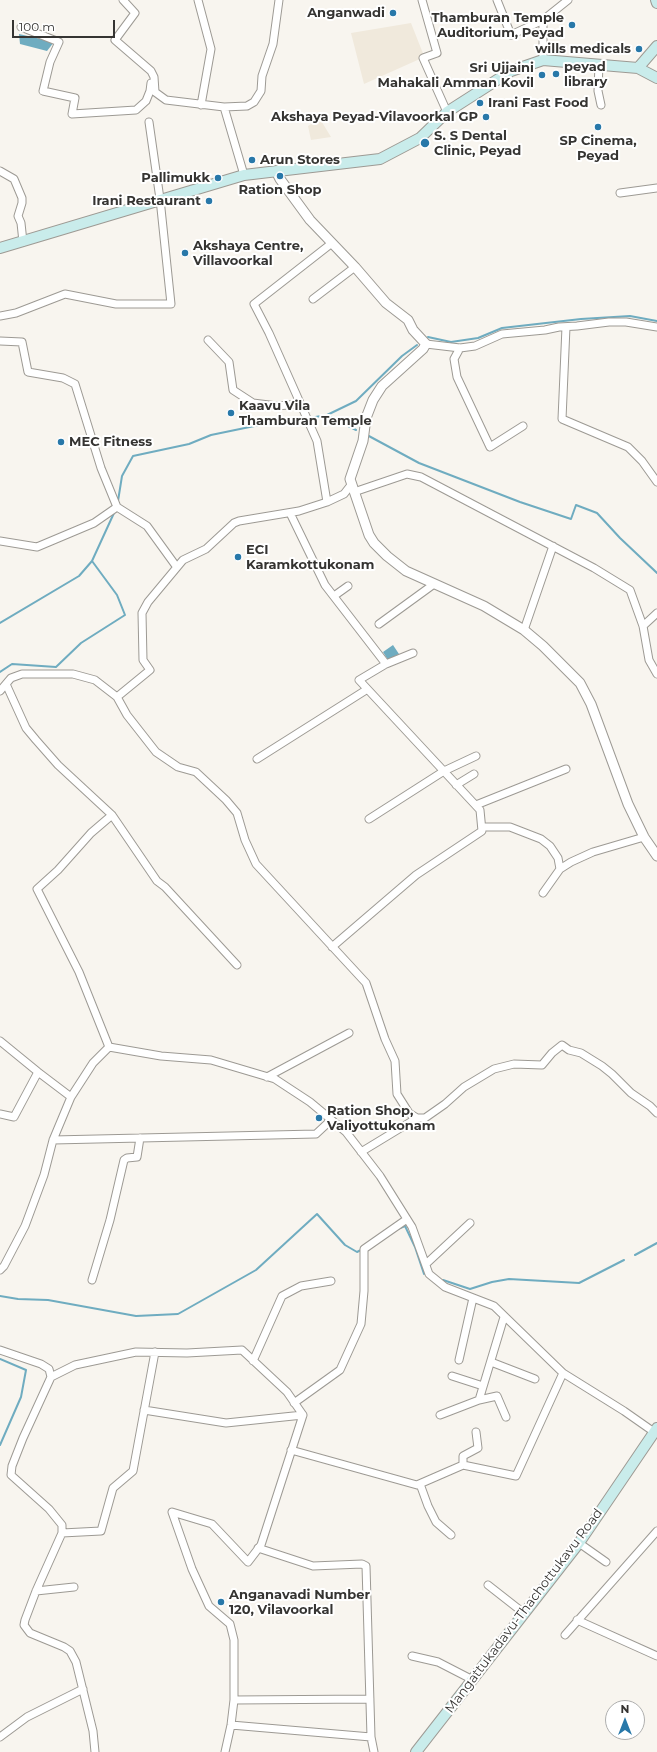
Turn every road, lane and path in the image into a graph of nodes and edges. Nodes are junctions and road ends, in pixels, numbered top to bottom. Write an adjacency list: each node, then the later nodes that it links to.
1 (123, 0): 13 (street)
2 (198, 0): 15 (street)
3 (279, 0): 17 (street)
4 (422, 0): 18 (street)
5 (497, 0): 7 (street)
6 (568, 0): 7 (street)
7 (543, 20): 10 (street)
8 (21, 27): 13 (street)
9 (657, 46): 12 (main road)
10 (543, 60): 11 (main road); 18 (main road)
11 (600, 64): 12 (main road); 16 (street)
12 (638, 68): 14 (main road)
13 (151, 71): 15 (street)
14 (657, 78)
15 (201, 105): 17 (street)
16 (601, 105)
17 (224, 107): 22 (street)
18 (447, 112): 21 (main road)
19 (149, 122): 25 (street)
20 (0, 171): 26 (street)
21 (276, 171): 22 (main road); 27 (street)
22 (244, 175): 25 (main road)
23 (657, 188): 24 (street)
24 (620, 193)
25 (160, 199): 26 (main road); 31 (street)
26 (23, 242): 28 (main road)
27 (332, 243): 29 (street); 38 (street)
28 (0, 248)
29 (355, 267): 30 (street); 36 (street)
30 (313, 299)
31 (0, 316)
32 (657, 326): 33 (street)
33 (566, 327): 37 (street); 40 (street)
34 (208, 340): 38 (street)
35 (0, 341): 43 (street)
36 (426, 344): 37 (street); 41 (street)
37 (460, 348): 39 (street)
38 (299, 404): 42 (street)
39 (523, 426)
40 (657, 482)
41 (352, 489): 42 (street); 46 (street); 48 (street)
42 (327, 502): 44 (street)
43 (116, 507): 45 (street); 47 (street)
44 (290, 513): 47 (street); 50 (street)
45 (0, 541)
46 (553, 546): 53 (street); 54 (street)
47 (176, 566): 61 (street)
48 (434, 584): 52 (street); 54 (street)
49 (348, 586): 50 (street)
50 (334, 596): 56 (street)
51 (657, 613): 53 (street)
52 (379, 624)
53 (643, 626): 57 (street)
54 (524, 630): 72 (street)
55 (413, 653): 56 (street)
56 (386, 664): 59 (street)
57 (657, 674)
58 (6, 684): 60 (street); 61 (street); 69 (street)
59 (366, 690): 63 (street); 65 (street)
60 (0, 691)
61 (117, 697): 76 (street)
62 (476, 756): 65 (street)
63 (256, 759)
64 (566, 769): 68 (street)
65 (444, 771): 67 (street); 70 (street)
66 (474, 774): 67 (street)
67 (456, 785): 68 (street)
68 (476, 805): 71 (street)
69 (112, 815): 77 (street); 80 (street)
70 (369, 819)
71 (482, 827): 74 (street); 76 (street)
72 (644, 837): 73 (street); 74 (street)
73 (657, 856)
74 (560, 869): 75 (street)
75 (544, 893)
76 (332, 947): 86 (street)
77 (237, 965)
78 (349, 1033): 82 (street)
79 (0, 1042): 81 (street)
80 (109, 1047): 82 (street); 83 (street)
81 (38, 1072): 83 (street); 85 (street)
82 (267, 1077): 87 (street)
83 (71, 1097): 89 (street)
84 (657, 1113): 86 (street)
85 (0, 1114)
86 (417, 1118): 90 (street)
87 (331, 1120): 88 (street); 90 (street)
88 (140, 1138): 89 (street); 95 (street)
89 (53, 1140): 94 (street)
90 (362, 1152): 91 (street)
91 (407, 1219): 93 (street); 110 (street)
92 (470, 1223): 93 (street)
93 (426, 1264): 97 (street)
94 (0, 1270)
95 (92, 1280)
96 (331, 1282): 102 (street)
97 (473, 1298): 98 (street); 101 (street)
98 (504, 1317): 103 (street); 104 (street)
99 (0, 1350): 106 (street)
100 (155, 1352): 102 (street); 106 (street); 111 (street)
101 (459, 1360)
102 (253, 1361): 110 (street)
103 (491, 1362): 107 (street); 108 (street)
104 (563, 1373): 115 (street); 118 (street)
105 (452, 1376): 108 (street)
106 (51, 1377): 121 (street)
107 (535, 1379)
108 (483, 1386): 109 (street)
109 (479, 1400): 113 (street); 114 (street)
110 (294, 1403): 112 (street)
111 (144, 1410): 112 (street); 121 (street)
112 (302, 1415): 117 (street)
113 (440, 1415)
114 (506, 1417)
115 (655, 1430): 123 (main road, Mangattukadavu-Thachottukavu Road)
116 (476, 1432): 118 (street)
117 (291, 1450): 119 (street); 124 (street)
118 (463, 1465): 119 (street)
119 (420, 1484): 122 (street)
120 (657, 1531): 130 (street)
121 (62, 1533): 128 (street)
122 (451, 1535)
123 (579, 1543): 125 (street); 129 (main road, Mangattukadavu-Thachottukavu Road)
124 (258, 1548): 136 (street); 137 (street)
125 (606, 1562)
126 (488, 1586): 129 (street)
127 (74, 1587): 128 (street)
128 (36, 1591): 135 (street)
129 (524, 1614): 134 (main road, Mangattukadavu-Thachottukavu Road)
130 (577, 1620): 131 (street); 133 (street)
131 (565, 1635)
132 (412, 1656): 134 (street)
133 (657, 1656)
134 (473, 1680): 144 (main road, Mangattukadavu-Thachottukavu Road)
135 (83, 1689): 139 (street); 141 (street)
136 (370, 1699): 137 (street); 140 (street)
137 (234, 1700): 138 (street)
138 (231, 1725): 140 (street); 142 (street)
139 (0, 1736)
140 (371, 1737): 143 (street)
141 (95, 1752)
142 (225, 1752)
143 (374, 1752)
144 (416, 1752)

